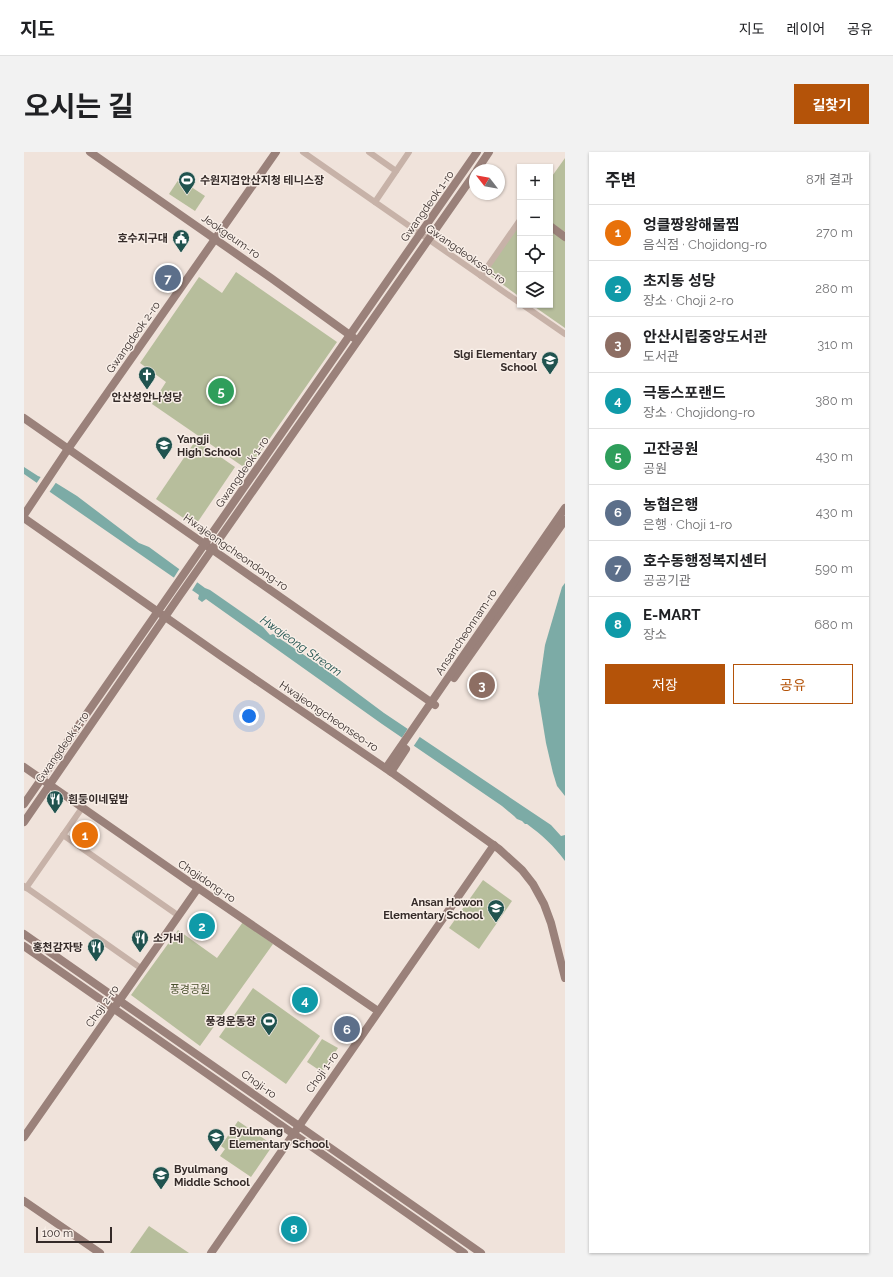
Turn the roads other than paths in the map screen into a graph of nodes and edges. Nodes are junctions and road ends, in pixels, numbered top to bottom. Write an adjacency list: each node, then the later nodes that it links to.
1 (90, 152): 16 (street, Jeokgeum-ro)
2 (276, 152): 16 (street, Gwangdeok 2-ro)
3 (303, 152): 11 (street, Gwangdeokseo-ro)
4 (369, 152): 9 (street)
5 (409, 152): 9 (street)
6 (477, 152): 14 (street, Gwangdeok 1-ro)
7 (489, 152): 8 (street)
8 (481, 164)
9 (396, 171): 11 (street)
10 (469, 182): 17 (street, Gwangdeok 1-ro)
11 (375, 202): 14 (street, Gwangdeokseo-ro)
12 (517, 224): 18 (street)
13 (553, 228): 15 (street)
14 (420, 234): 17 (street, Gwangdeokseo-ro); 22 (street, Gwangdeok 1-ro)
15 (565, 237)
16 (216, 239): 22 (street, Jeokgeum-ro); 25 (street, Gwangdeok 2-ro)
17 (428, 240): 18 (street, Gwangdeokseo-ro); 23 (street, Gwangdeok 1-ro)
18 (482, 276): 19 (street, Gwangdeokseo-ro)
19 (517, 301)
20 (527, 308): 21 (street)
21 (565, 334)
22 (350, 335): 23 (street, Jeokgeum-ro); 30 (street, Gwangdeok 1-ro)
23 (358, 340): 31 (street, Gwangdeok 1-ro)
24 (24, 418): 25 (street, Hwajeongcheondong-ro)
25 (68, 449): 27 (street, Gwangdeok 2-ro); 30 (street, Hwajeongcheondong-ro)
26 (565, 508): 36 (street, Ansancheonnam-ro)
27 (24, 515)
28 (24, 518): 34 (street, Hwajeongcheonseo-ro)
29 (565, 520): 36 (street, Ansancheonnam-ro)
30 (205, 544): 31 (street, Hwajeongcheondong-ro); 32 (street, Gwangdeok 1-ro)
31 (213, 550): 32 (street, Gwangdeok 1-ro); 36 (street, Hwajeongcheondong-ro)
32 (196, 565): 33 (street, Gwangdeok 1-ro)
33 (174, 596): 34 (street, Gwangdeok 1-ro); 35 (street, Gwangdeok 1-ro)
34 (158, 611): 35 (street, Hwajeongcheonseo-ro); 39 (street, Gwangdeok 1-ro)
35 (166, 616): 38 (street, Hwajeongcheonseo-ro); 40 (street, Gwangdeok 1-ro)
36 (434, 703): 38 (street, Ansancheonnam-ro)
37 (24, 767): 39 (street, Chojidong-ro)
38 (388, 770): 45 (street, Hwajeongcheonseo-ro)
39 (41, 779): 40 (street, Chojidong-ro); 41 (street, Gwangdeok 1-ro)
40 (49, 785): 42 (street, Chojidong-ro); 43 (street, Gwangdeok 1-ro)
41 (24, 804)
42 (82, 808): 44 (street); 47 (street, Chojidong-ro)
43 (24, 822)
44 (63, 835): 46 (street); 48 (street)
45 (494, 845): 52 (street, Hwajeongcheonseo-ro); 55 (street, Choji 1-ro)
46 (25, 887): 51 (street)
47 (198, 888): 48 (street, Choji 2-ro); 55 (street, Chojidong-ro)
48 (179, 916): 51 (street, Choji 2-ro)
49 (24, 934): 53 (street, Choji-ro)
50 (24, 946): 54 (street, Choji-ro)
51 (142, 969): 53 (street, Choji 2-ro)
52 (565, 978)
53 (120, 1001): 54 (street, Choji 2-ro); 56 (street, Choji-ro)
54 (114, 1008): 57 (street, Choji-ro); 58 (street, Choji 2-ro)
55 (378, 1011): 56 (street, Choji 1-ro)
56 (298, 1125): 57 (street, Choji 1-ro); 60 (street, Choji-ro)
57 (293, 1134): 61 (street, Choji-ro); 63 (street, Choji 1-ro)
58 (24, 1137)
59 (24, 1201): 62 (street)
60 (460, 1238): 61 (street); 65 (street, Choji-ro)
61 (452, 1250): 64 (street, Choji-ro)
62 (100, 1253)
63 (211, 1253)
64 (464, 1253)
65 (481, 1253)

